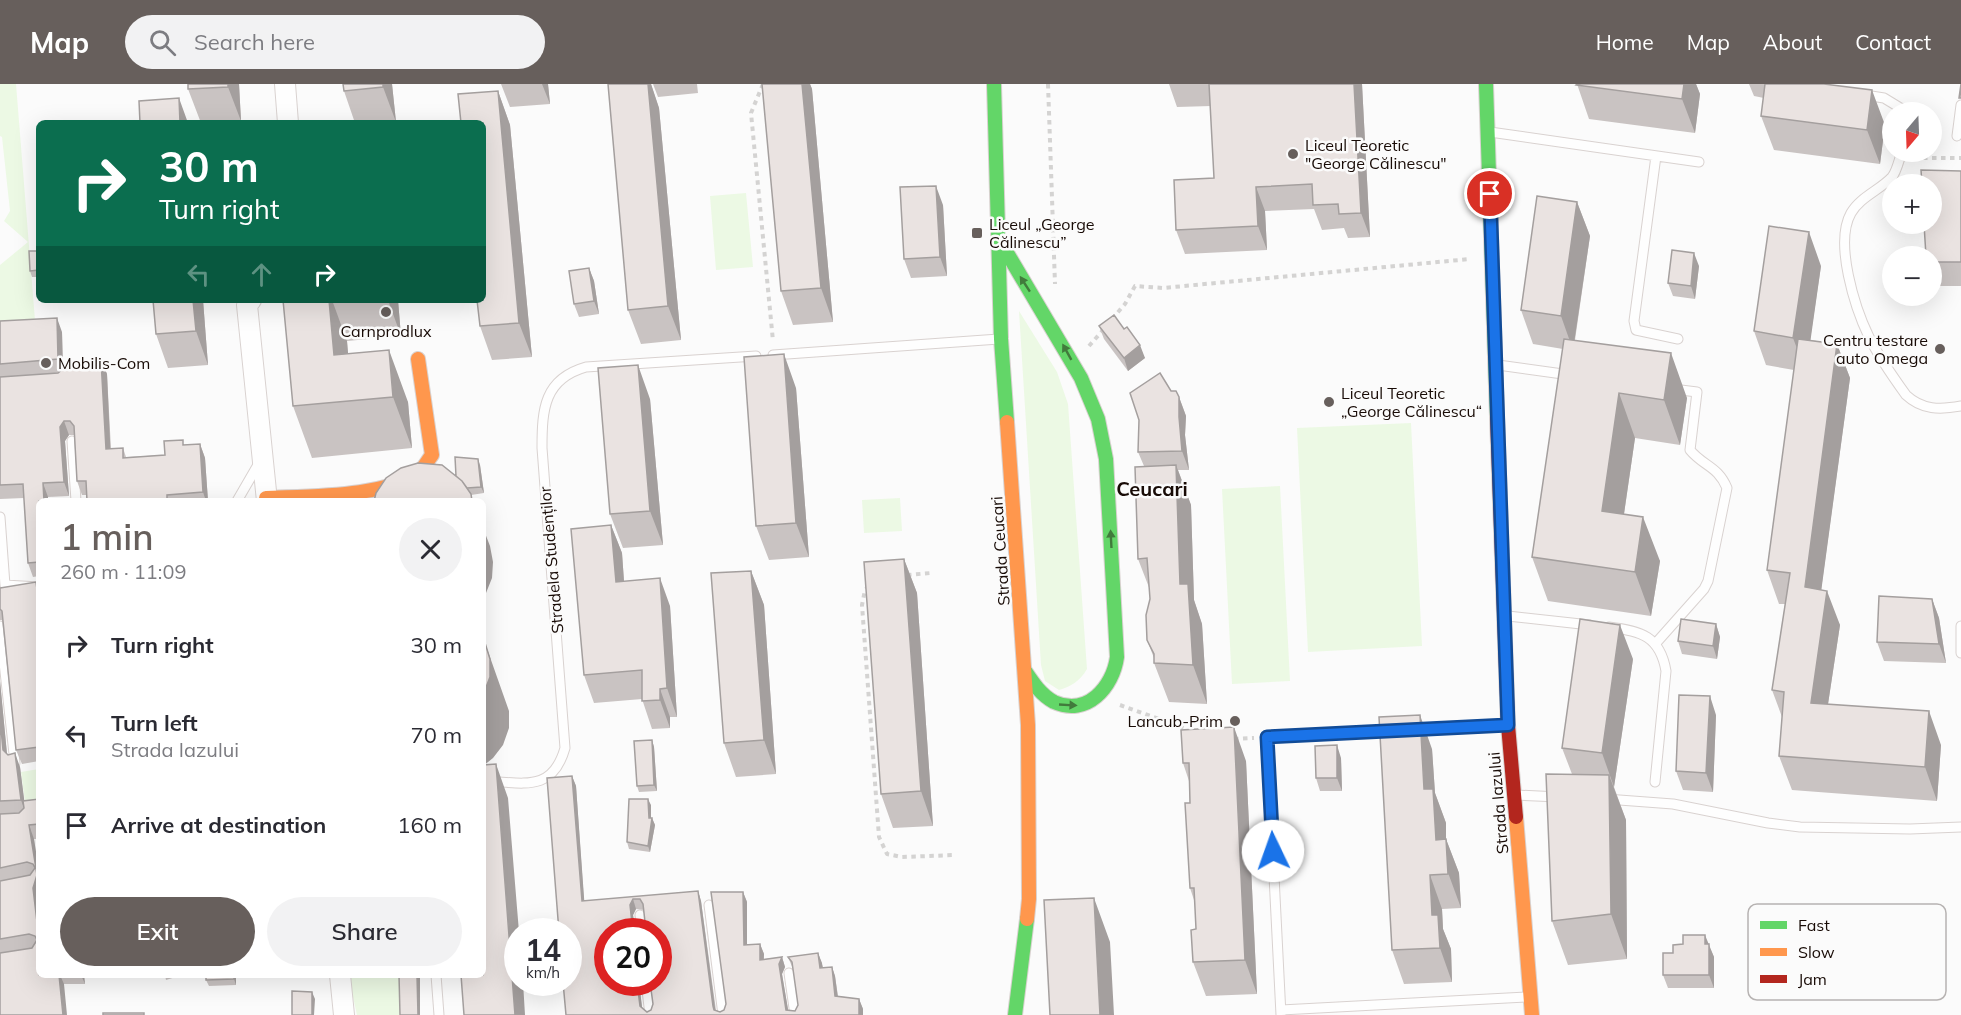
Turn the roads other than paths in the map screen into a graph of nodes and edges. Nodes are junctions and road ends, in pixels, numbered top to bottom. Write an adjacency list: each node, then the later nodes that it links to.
1 (285, 84): 7 (street)
2 (994, 84): 13 (street, Strada Ceucari)
3 (1486, 84): 8 (street, Strada Iazului)
4 (1854, 93): 5 (lane)
5 (1891, 102)
6 (1961, 105): 9 (lane)
7 (288, 120)
8 (1488, 132): 10 (lane); 18 (street, Strada Iazului)
9 (1957, 136)
10 (1656, 156): 11 (lane); 16 (lane)
11 (1699, 162)
12 (1902, 162): 21 (lane)
13 (997, 235): 15 (street, Strada Ceucari); 36 (street, one-way to 13)
14 (249, 303): 23 (street)
15 (1001, 339): 36 (street, Strada Ceucari); 39 (lane, Stradela Studenților)
16 (1678, 339)
17 (418, 360): 27 (street)
18 (1496, 365): 19 (lane); 31 (street, Strada Iazului)
19 (1578, 376)
20 (1661, 387): 34 (lane)
21 (1961, 406)
22 (72, 441): 24 (lane)
23 (262, 458): 25 (lane); 26 (street)
24 (76, 498)
25 (239, 498)
26 (266, 498)
27 (286, 498)
28 (0, 517): 29 (lane)
29 (2, 587): 30 (lane)
30 (36, 587)
31 (1504, 616): 34 (lane); 37 (street, Strada Iazului)
32 (0, 626): 38 (lane)
33 (1961, 627): 35 (lane)
34 (1656, 643): 40 (lane)
35 (1961, 653)
36 (1025, 671): 59 (street, Strada Ceucari)
37 (1508, 725): 41 (street, Strada Iazului); 53 (lane)
38 (15, 763)
39 (486, 781)
40 (1654, 782)
41 (1514, 795): 42 (lane); 52 (street, Strada Iazului)
42 (1570, 797)
43 (1593, 798): 44 (lane)
44 (1961, 827)
45 (709, 905): 57 (lane)
46 (640, 915): 47 (lane)
47 (640, 918)
48 (789, 973): 58 (lane)
49 (340, 978): 54 (street)
50 (436, 978): 55 (lane)
51 (648, 996): 56 (lane)
52 (1529, 997): 53 (lane); 60 (street, Strada Iazului)
53 (1281, 1012)
54 (344, 1015)
55 (439, 1015)
56 (650, 1015)
57 (723, 1015)
58 (795, 1015)
59 (1015, 1015)
60 (1532, 1015)

